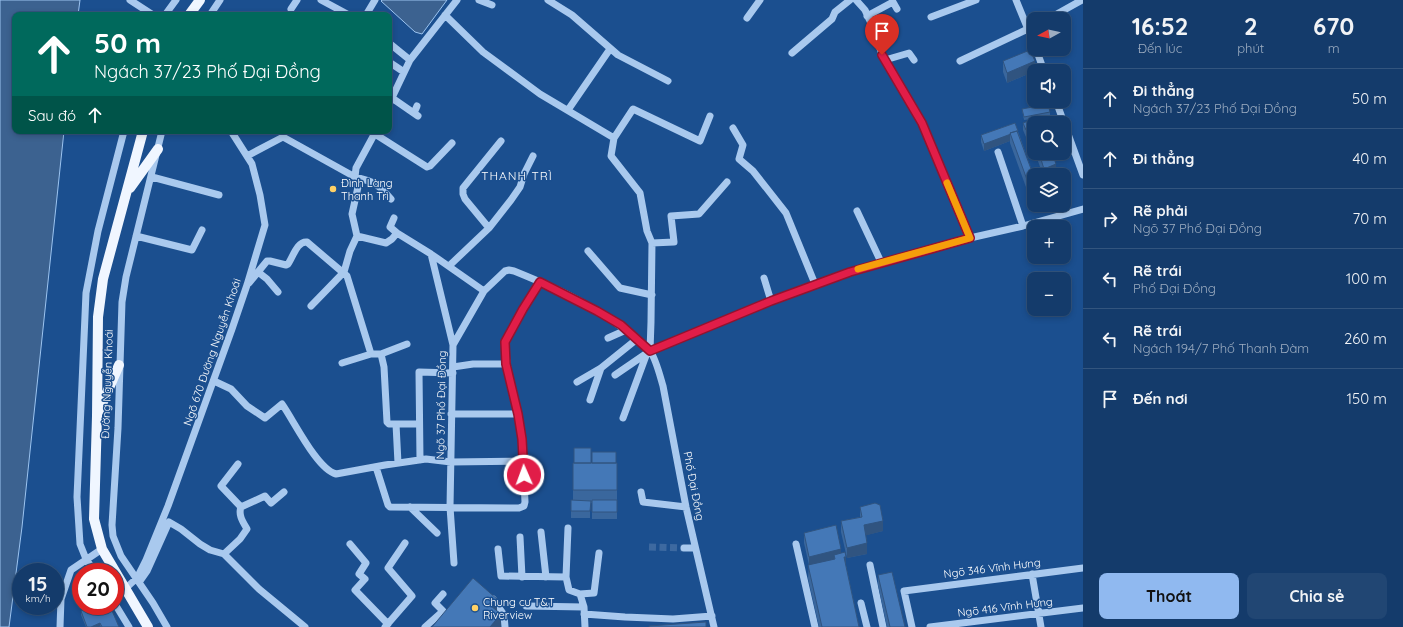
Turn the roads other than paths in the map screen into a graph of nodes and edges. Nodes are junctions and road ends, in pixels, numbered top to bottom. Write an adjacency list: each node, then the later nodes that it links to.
1 (130, 0): 20 (street)
2 (176, 0): 21 (street)
3 (220, 0): 23 (street)
4 (296, 0): 18 (street)
5 (321, 0): 24 (street)
6 (375, 0): 25 (street)
7 (457, 0): 27 (street)
8 (479, 0): 17 (street)
9 (548, 0): 34 (street)
10 (760, 0): 30 (street)
11 (850, 0): 35 (street)
12 (856, 0): 28 (street)
13 (976, 0): 29 (street)
14 (1016, 0): 31 (street)
15 (1082, 0): 26 (street)
16 (201, 1): 22 (main road)
17 (492, 5)
18 (291, 9)
19 (897, 9): 28 (street)
20 (148, 12)
21 (167, 12)
22 (192, 12)
23 (212, 12)
24 (343, 12)
25 (368, 12)
26 (1061, 12)
27 (445, 15): 36 (street); 47 (street)
28 (867, 16): 37 (street)
29 (931, 17)
30 (747, 18)
31 (1027, 21)
32 (1027, 30): 39 (street)
33 (392, 46): 36 (street)
34 (610, 49): 42 (street); 47 (street)
35 (792, 53)
36 (410, 60): 41 (street)
37 (885, 60): 38 (street); 81 (street)
38 (914, 60)
39 (960, 61)
40 (392, 64): 41 (street)
41 (404, 72): 43 (street)
42 (668, 81)
43 (392, 99)
44 (392, 102): 45 (street)
45 (417, 106)
46 (1059, 108): 60 (street)
47 (568, 110): 56 (street)
48 (710, 116): 56 (street)
49 (733, 128): 91 (street)
50 (123, 134): 146 (street)
51 (142, 134): 69 (main road, Đường Nguyễn Khoái)
52 (161, 134): 59 (street, Đường Nguyễn Khoái)
53 (233, 134): 63 (street, Ngõ 670 Đường Nguyễn Khoái)
54 (375, 134): 67 (street)
55 (379, 134): 58 (street)
56 (614, 138): 82 (street)
57 (501, 141): 76 (street)
58 (452, 143)
59 (158, 149): 65 (street, Đường Nguyễn Khoái); 69 (main road)
60 (1074, 150): 61 (street); 66 (street)
61 (1071, 151)
62 (998, 152): 75 (street)
63 (247, 156): 67 (street); 92 (street, Ngõ 670 Đường Nguyễn Khoái)
64 (533, 156): 76 (street)
65 (152, 176): 70 (street); 79 (street, Đường Nguyễn Khoái)
66 (1083, 176)
67 (355, 177): 71 (street); 80 (street)
68 (727, 182): 82 (street)
69 (126, 193): 117 (main road, Đường Nguyễn Khoái)
70 (219, 195)
71 (391, 199)
72 (1083, 209): 75 (street)
73 (858, 210): 85 (street)
74 (394, 218): 78 (street)
75 (1023, 226): 81 (street)
76 (489, 228): 86 (street)
77 (202, 230): 79 (street)
78 (397, 232): 80 (street); 84 (street)
79 (136, 236): 108 (street, Đường Nguyễn Khoái)
80 (357, 236): 88 (street)
81 (970, 238): 85 (street)
82 (652, 243): 95 (street)
83 (588, 251): 95 (street)
84 (431, 254): 86 (street); 102 (street)
85 (881, 262): 91 (street)
86 (449, 266): 93 (street)
87 (258, 272): 88 (street); 92 (street); 94 (street)
88 (344, 272): 97 (street); 104 (street)
89 (764, 278): 96 (street)
90 (540, 282): 93 (street, Ngõ 37 Phố Đại Đồng); 98 (street, Ngõ 37 Phố Đại Đồng); 107 (street)
91 (815, 284): 96 (street)
92 (247, 285): 112 (street, Ngõ 670 Đường Nguyễn Khoái)
93 (484, 291): 102 (street, Ngõ 37 Phố Đại Đồng)
94 (278, 292)
95 (652, 295): 103 (street)
96 (771, 301): 103 (street)
97 (310, 306)
98 (626, 330): 99 (street); 100 (street, Ngõ 37 Phố Đại Đồng)
99 (608, 338)
100 (637, 339): 103 (street, Phố Đại Đồng); 109 (street)
101 (407, 344): 105 (street)
102 (453, 345): 110 (street, Ngõ 37 Phố Đại Đồng)
103 (649, 352): 111 (street); 118 (street); 132 (street, Phố Đại Đồng)
104 (371, 354): 105 (street); 106 (street)
105 (380, 354): 119 (street)
106 (342, 363)
107 (506, 364): 110 (street); 116 (street)
108 (120, 365): 117 (main road); 155 (street, Đường Nguyễn Khoái)
109 (601, 368): 113 (street); 114 (street)
110 (453, 370): 115 (street, Ngõ 37 Phố Đại Đồng); 120 (street)
111 (615, 375)
112 (214, 381): 126 (street); 155 (street, Ngõ 670 Đường Nguyễn Khoái)
113 (577, 382)
114 (590, 400)
115 (451, 414): 116 (street); 122 (street, Ngõ 37 Phố Đại Đồng)
116 (518, 414): 123 (street)
117 (97, 416): 142 (main road, Đường Nguyễn Khoái)
118 (623, 418)
119 (396, 424): 120 (street); 124 (street)
120 (419, 424): 121 (street)
121 (420, 460): 122 (street); 124 (street)
122 (451, 462): 123 (street); 131 (street, Ngõ 37 Phố Đại Đồng)
123 (524, 462): 131 (street)
124 (398, 463): 126 (street)
125 (238, 464): 129 (street)
126 (376, 467): 130 (street)
127 (284, 492): 129 (street)
128 (641, 492): 132 (street)
129 (240, 507): 145 (street)
130 (410, 507): 131 (street); 135 (street)
131 (450, 507): 148 (street, Ngõ 37 Phố Đại Đồng)
132 (686, 507): 141 (street, Phố Đại Đồng)
133 (568, 528): 154 (street)
134 (541, 532): 153 (street)
135 (437, 533)
136 (520, 537): 152 (street)
137 (405, 543): 167 (street)
138 (350, 544): 167 (street)
139 (796, 544): 177 (street)
140 (684, 548): 141 (street)
141 (695, 548): 166 (street, Phố Đại Đồng)
142 (102, 549): 146 (street); 156 (main road, Đường Nguyễn Khoái)
143 (498, 549): 152 (street)
144 (599, 553): 158 (street)
145 (224, 554): 155 (street); 172 (street)
146 (86, 559): 147 (street); 168 (street)
147 (89, 563)
148 (454, 563)
149 (870, 566): 179 (street)
150 (1083, 568): 151 (street, Ngõ 346 Vĩnh Hưng)
151 (1032, 574): 164 (street); 180 (street, Ngõ 346 Vĩnh Hưng)
152 (522, 577): 153 (street)
153 (546, 577): 154 (street)
154 (566, 577): 158 (street)
155 (138, 580): 156 (street); 171 (street, Đường Nguyễn Khoái)
156 (126, 588): 170 (main road, Đường Nguyễn Khoái)
157 (443, 594): 173 (street)
158 (580, 594): 163 (street)
159 (490, 595): 174 (street)
160 (862, 602): 178 (street)
161 (526, 606): 163 (street)
162 (1083, 608): 164 (street, Ngõ 416 Vĩnh Hưng)
163 (584, 611): 166 (street); 175 (street)
164 (1039, 614): 181 (street, Ngõ 416 Vĩnh Hưng); 182 (street)
165 (122, 615): 169 (street)
166 (712, 616): 176 (street, Phố Đại Đồng)
167 (387, 625)
168 (60, 627)
169 (129, 627)
170 (148, 627)
171 (166, 627)
172 (306, 627)
173 (425, 627)
174 (505, 627)
175 (585, 627)
176 (714, 627)
177 (815, 627)
178 (867, 627)
179 (883, 627)
180 (912, 627)
181 (930, 627)
182 (1041, 627)

